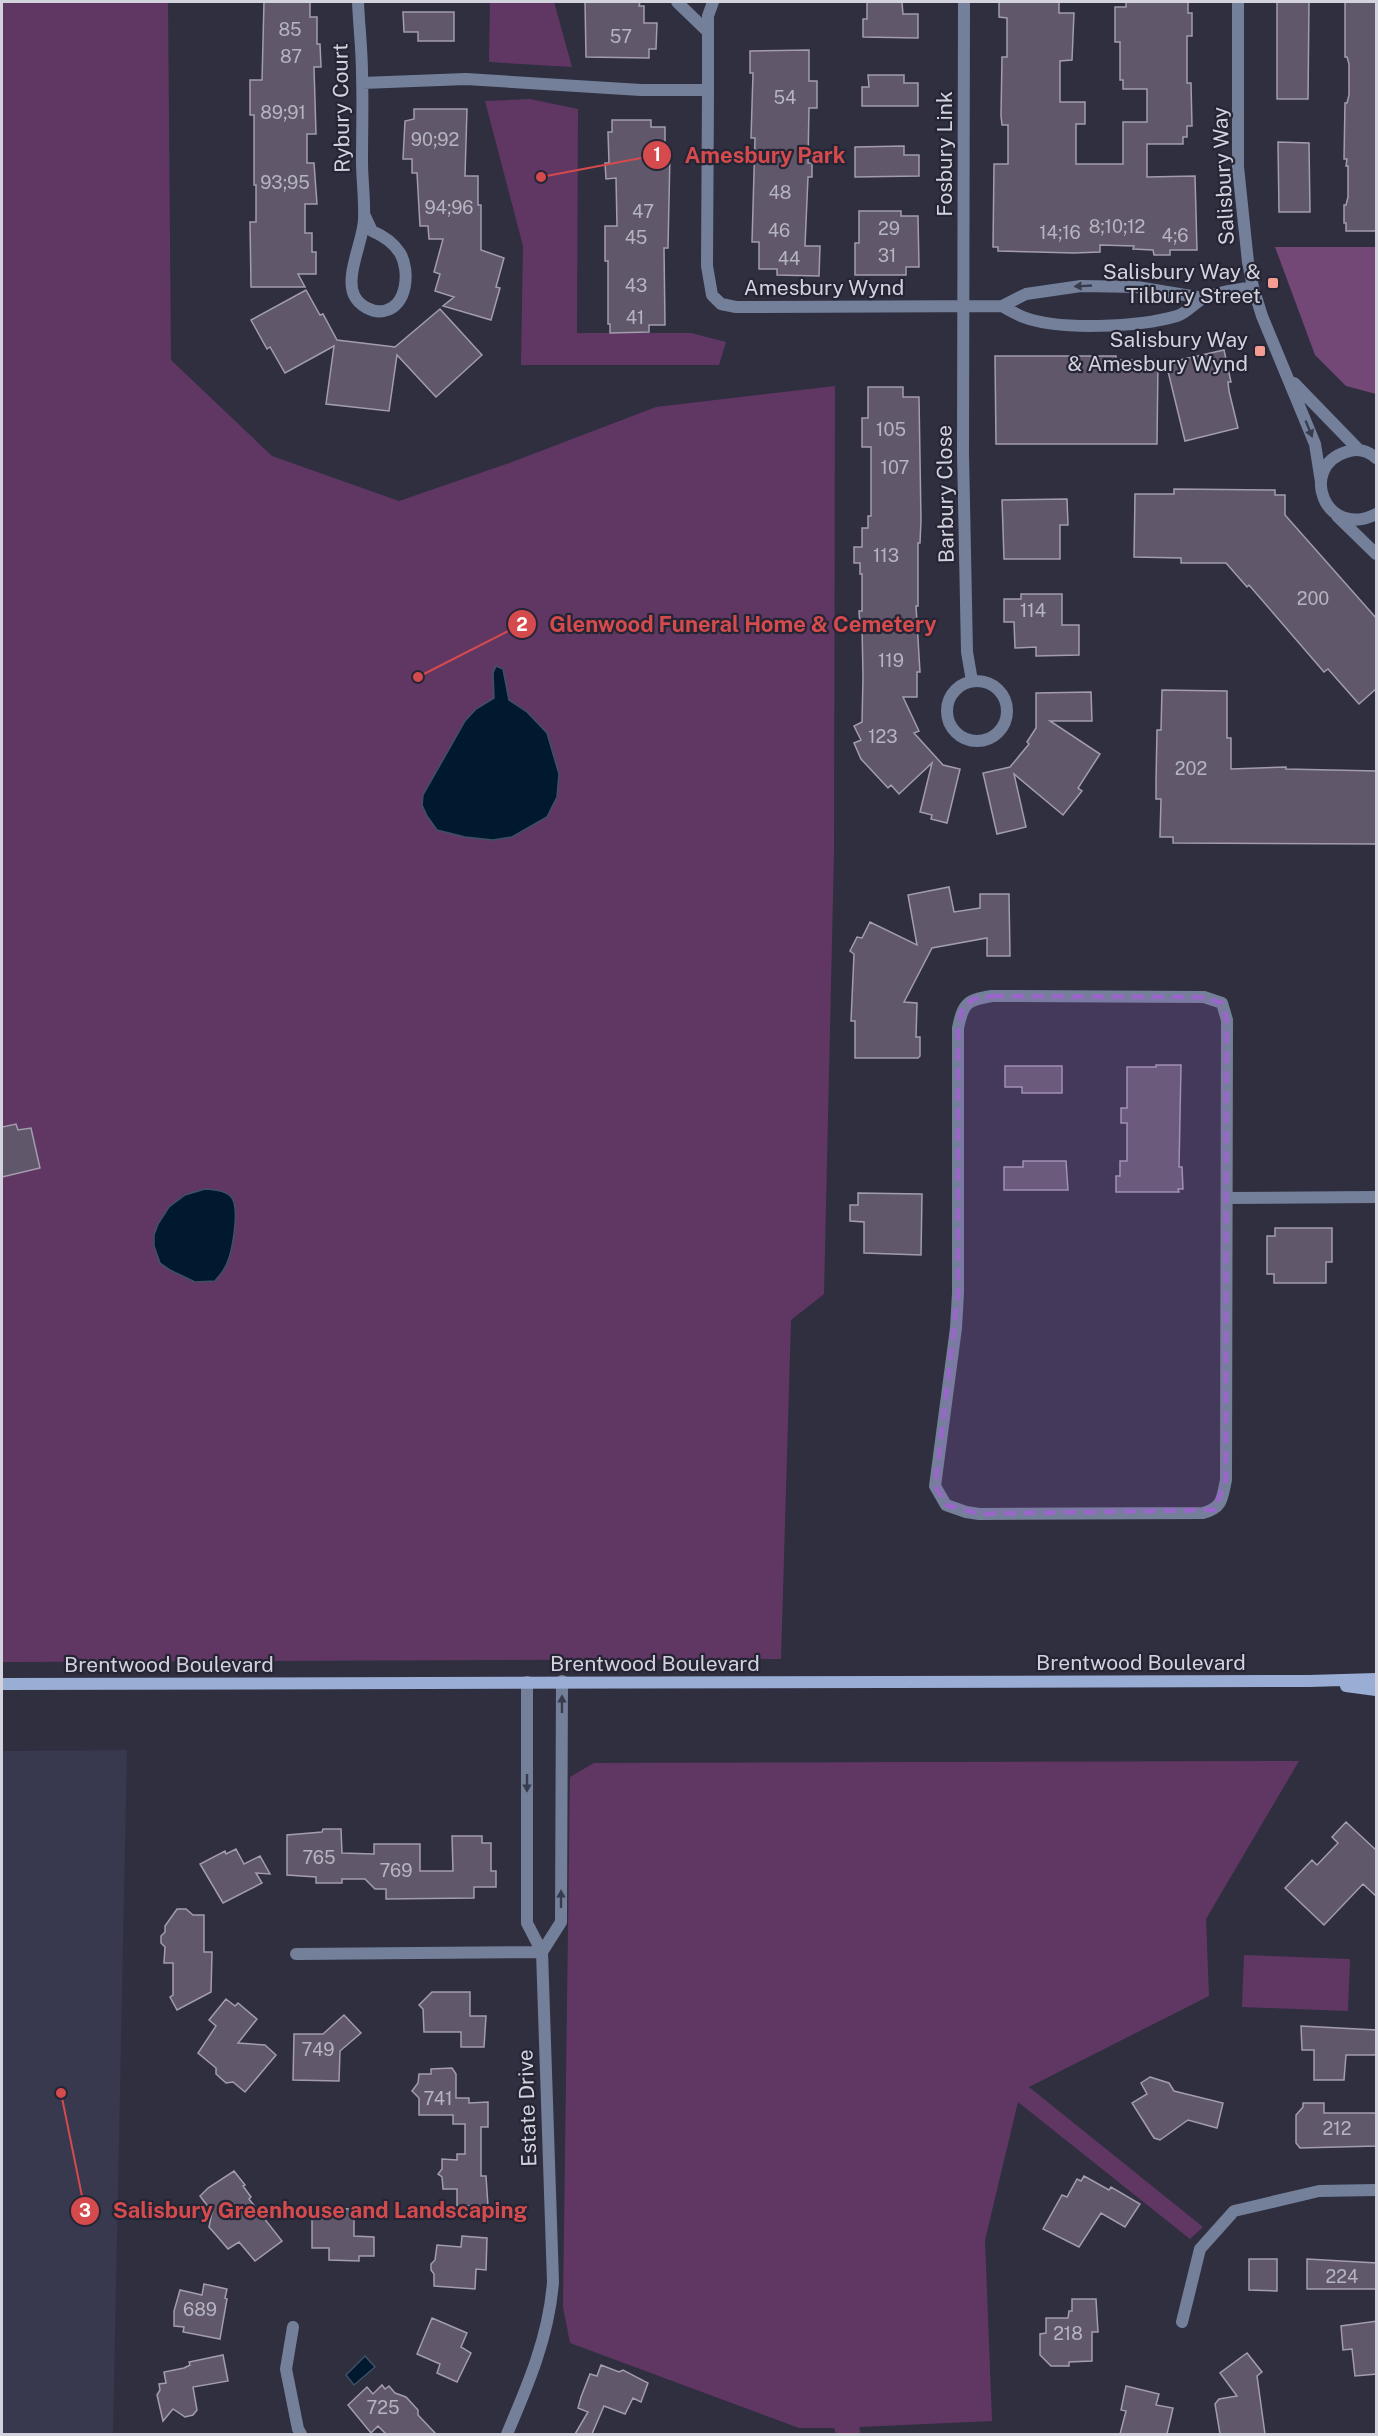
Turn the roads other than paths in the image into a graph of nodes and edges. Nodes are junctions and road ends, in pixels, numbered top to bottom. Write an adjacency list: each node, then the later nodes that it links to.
1 (358, 2): 7 (street, Rybury Court)
2 (677, 2): 6 (street)
3 (713, 2): 6 (street, Amesbury Wynd)
4 (964, 2): 12 (street, Fosbury Link)
5 (1238, 2): 10 (street, Salisbury Way)
6 (707, 31): 8 (street, Amesbury Wynd)
7 (362, 83): 8 (street); 9 (street, Rybury Court)
8 (708, 90): 12 (street, Amesbury Wynd)
9 (364, 214): 9 (street, Rybury Court)
10 (1253, 287): 11 (street, Amesbury Wynd); 14 (street, Salisbury Way)
11 (1203, 298): 13 (street, Amesbury Wynd, one-way to 13); 13 (street, Amesbury Wynd)
12 (963, 306): 13 (street, Amesbury Wynd); 20 (street, Barbury Close)
13 (1002, 306)
14 (1289, 378): 15 (street, Salisbury Way); 16 (street, Salisbury Way, one-way to 16)
15 (1370, 453): 16 (street)
16 (1321, 482): 17 (street, Salisbury Way)
17 (1334, 513): 18 (street); 19 (street)
18 (1377, 514)
19 (1377, 554)
20 (972, 681): 20 (street)
21 (1377, 1197): 22 (street)
22 (1228, 1198): 22 (street)
23 (1377, 1679): 25 (street, Brentwood Boulevard)
24 (562, 1681): 25 (street, Brentwood Boulevard); 26 (street, Brentwood Boulevard); 29 (street, one-way to 24)
25 (1309, 1681): 28 (street, Brentwood Boulevard)
26 (527, 1682): 27 (street, Brentwood Boulevard); 29 (street, Estate Drive, one-way to 29)
27 (2, 1684)
28 (1377, 1690)
29 (542, 1952): 30 (street); 35 (street, Estate Drive)
30 (296, 1954)
31 (1377, 2190): 32 (street)
32 (1182, 2322)
33 (293, 2327): 34 (street)
34 (301, 2434)
35 (507, 2434)

